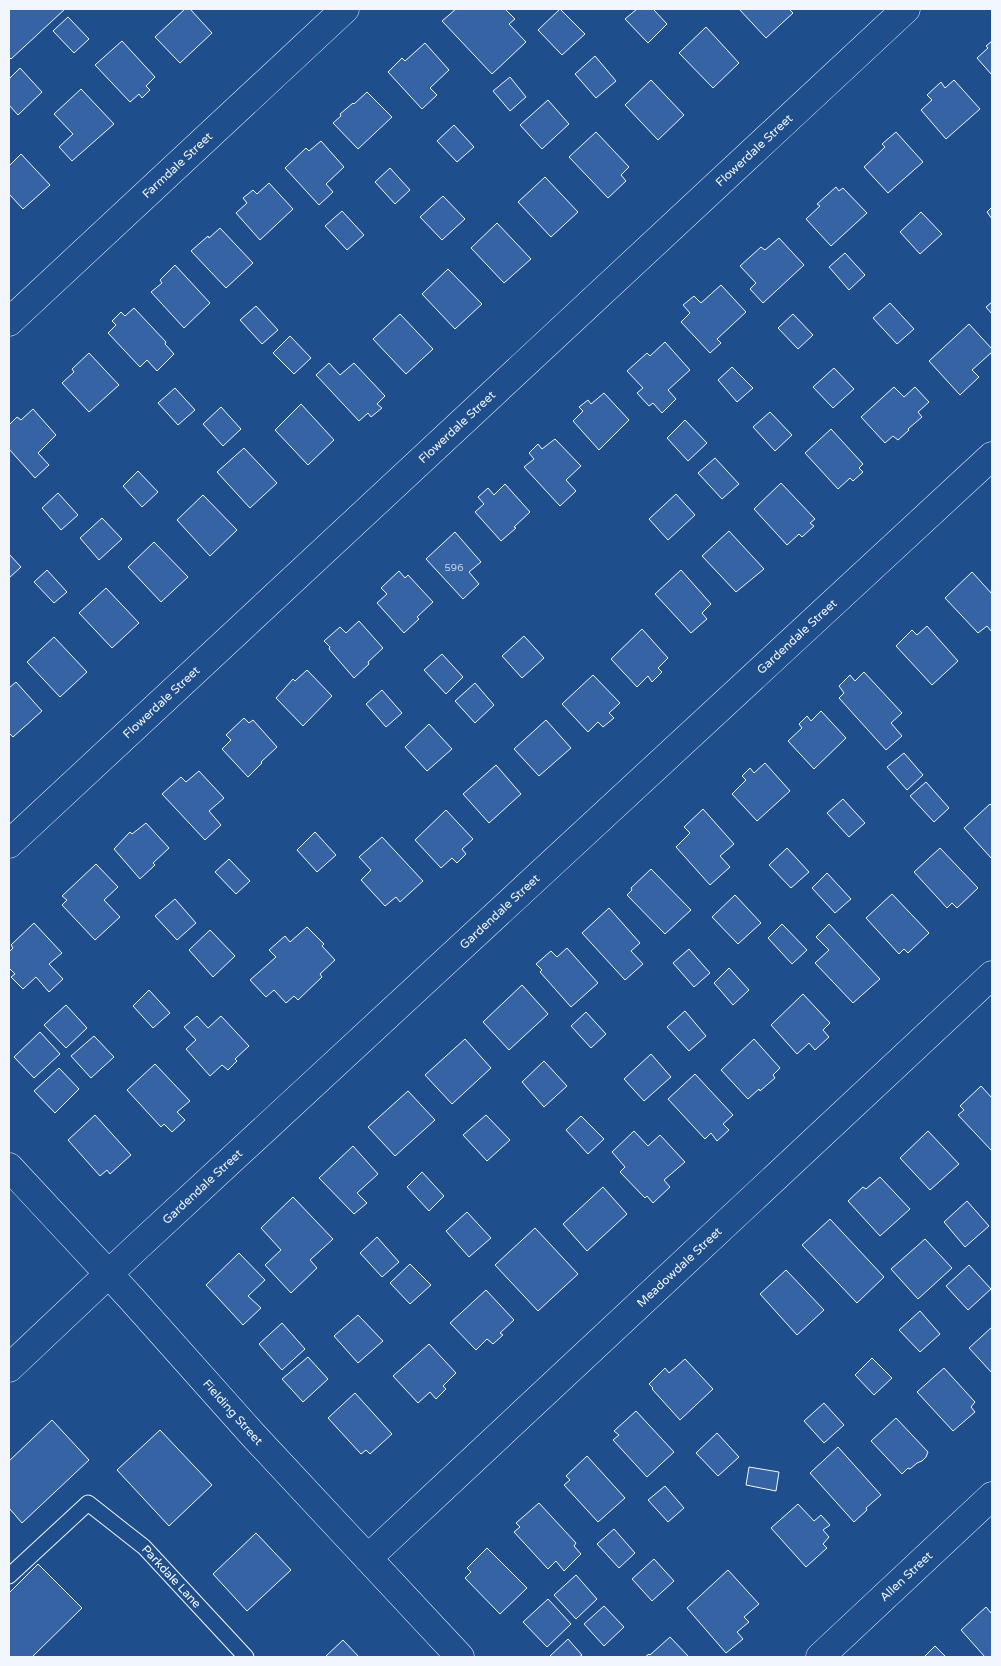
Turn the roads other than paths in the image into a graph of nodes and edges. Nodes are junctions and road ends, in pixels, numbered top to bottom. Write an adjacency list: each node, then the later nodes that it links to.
1 (345, 9): 3 (street, Farmdale Street)
2 (906, 9): 5 (street, Flowerdale Street)
3 (9, 322)
4 (992, 456): 8 (street, Gardendale Street)
5 (9, 844)
6 (992, 975): 11 (street, Meadowdale Street)
7 (9, 1167): 8 (street, Fielding Street)
8 (108, 1274): 9 (street, Gardendale Street); 11 (street, Fielding Street)
9 (9, 1368)
10 (992, 1496): 15 (street, Allen Street)
11 (368, 1558): 14 (street, Fielding Street)
12 (9, 1576): 13 (lane, Parkdale Lane)
13 (246, 1657)
14 (460, 1657)
15 (820, 1657)

